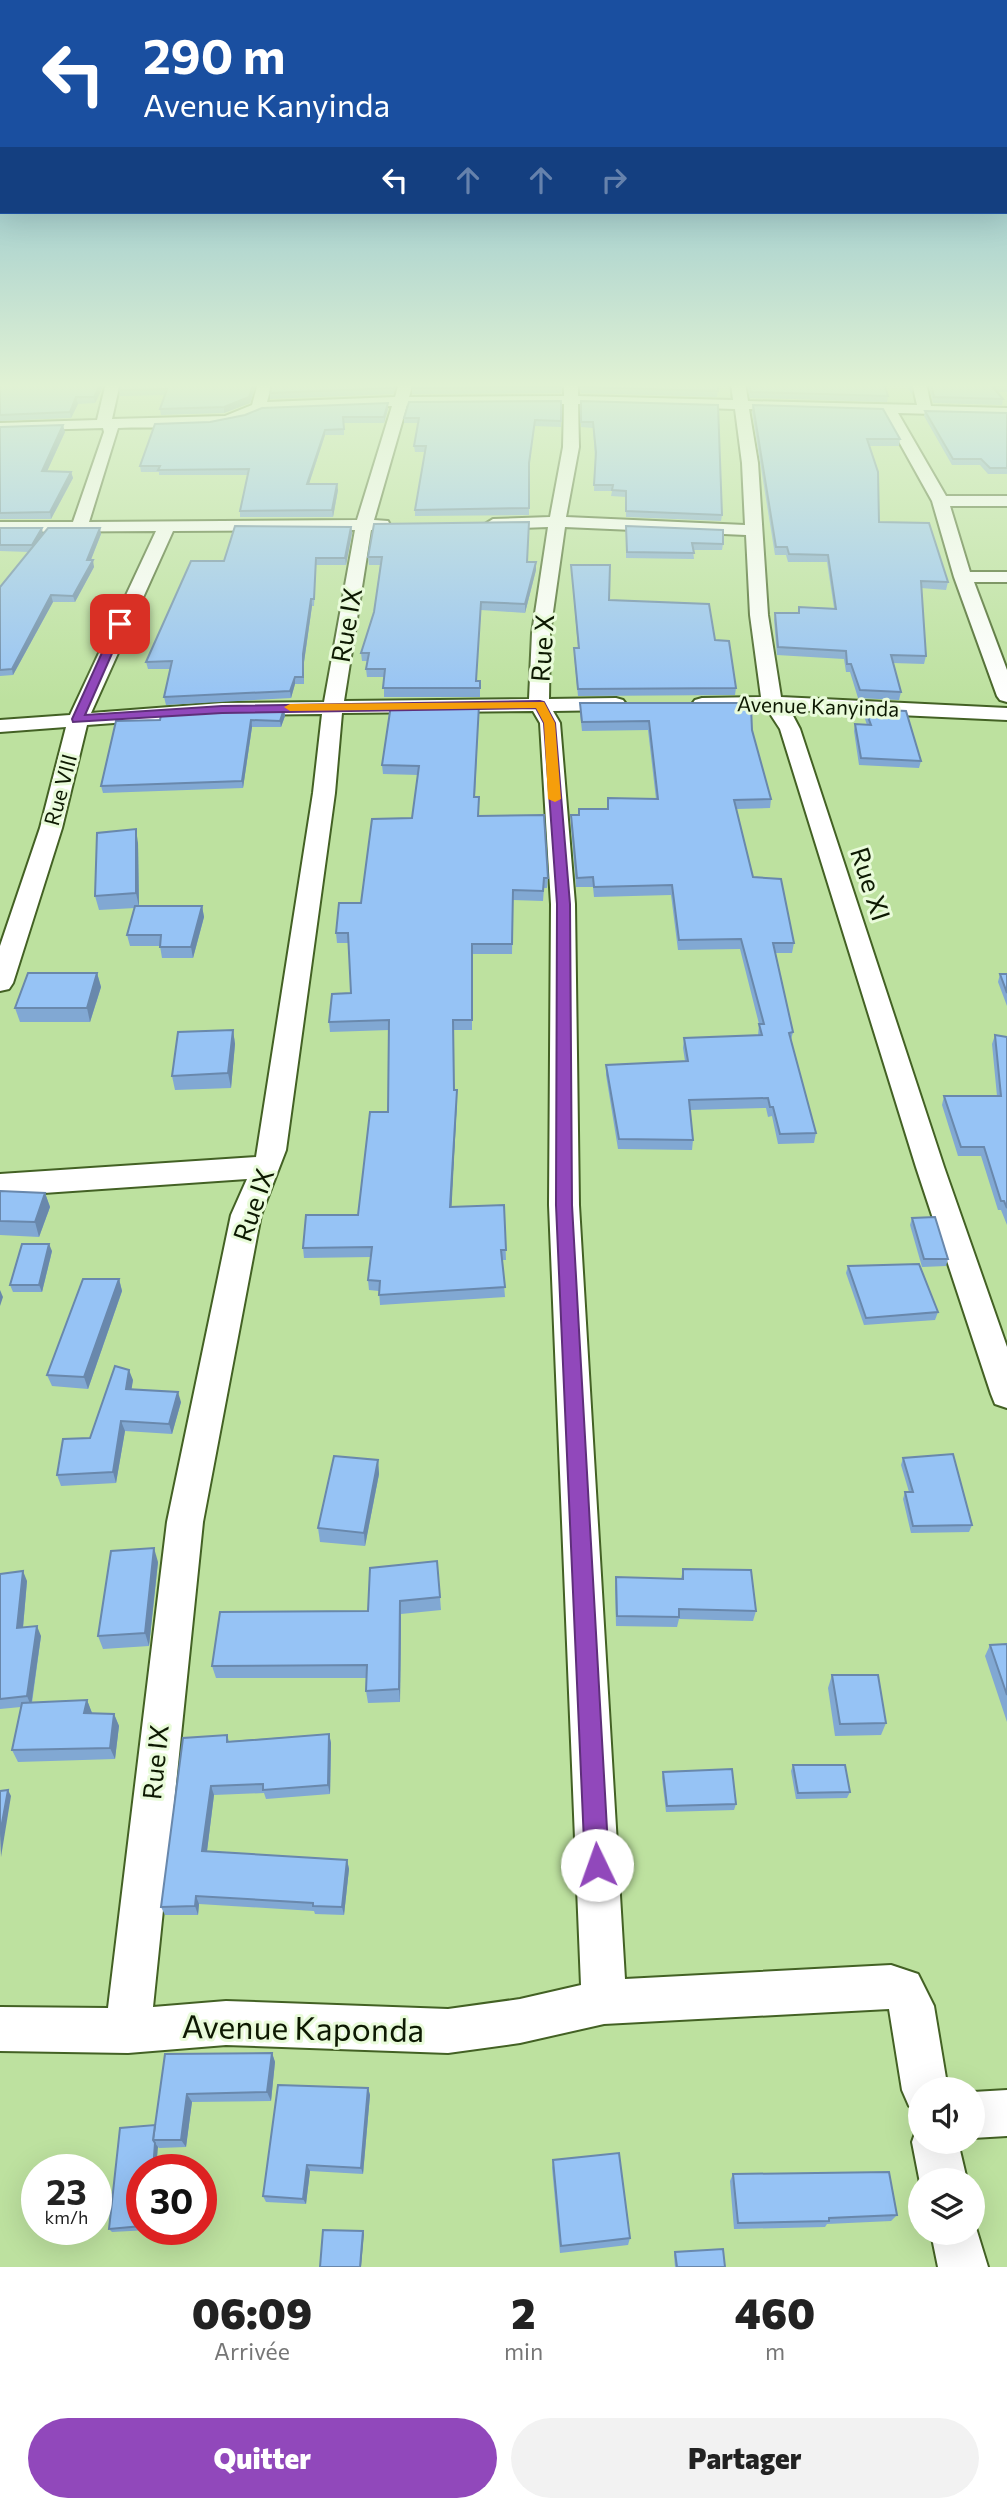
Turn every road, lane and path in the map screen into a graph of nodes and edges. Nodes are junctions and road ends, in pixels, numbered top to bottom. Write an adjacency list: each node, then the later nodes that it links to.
1 (92, 489): 12 (street)
2 (375, 489): 13 (street, Rue IX)
3 (562, 489): 8 (street, Rue X)
4 (751, 489): 15 (street, Rue XI)
5 (934, 489): 6 (street)
6 (940, 501): 7 (street); 16 (street)
7 (1007, 501)
8 (556, 522): 11 (street); 15 (street); 23 (street, Rue X)
9 (167, 524): 12 (street); 13 (street); 26 (street, Rue VIII)
10 (403, 524): 13 (street)
11 (476, 524)
12 (80, 525): 14 (street)
13 (364, 525): 24 (street, Rue IX)
14 (0, 527)
15 (752, 530): 20 (street, Rue XI)
16 (963, 577): 17 (street); 18 (street)
17 (1007, 578)
18 (1002, 669): 19 (street)
19 (1007, 696)
20 (772, 703): 22 (street, Avenue Kanyinda); 25 (street, Avenue Kanyinda); 31 (street, Rue XI)
21 (630, 704): 23 (street)
22 (681, 704)
23 (540, 705): 24 (street); 32 (street, Rue X)
24 (333, 706): 26 (street); 29 (street, Rue IX)
25 (1007, 714)
26 (78, 719): 27 (street); 28 (street, Rue VIII)
27 (0, 726)
28 (0, 983)
29 (267, 1167): 30 (street); 34 (street, Rue IX)
30 (0, 1185)
31 (1007, 1394)
32 (604, 2002): 34 (street, Avenue Kaponda); 35 (street, Avenue Kaponda)
33 (0, 2029): 34 (street, Avenue Kaponda)
34 (128, 2031)
35 (923, 2077)
36 (1007, 2113): 37 (street)
37 (985, 2114)
38 (958, 2245): 39 (street)
39 (963, 2267)

